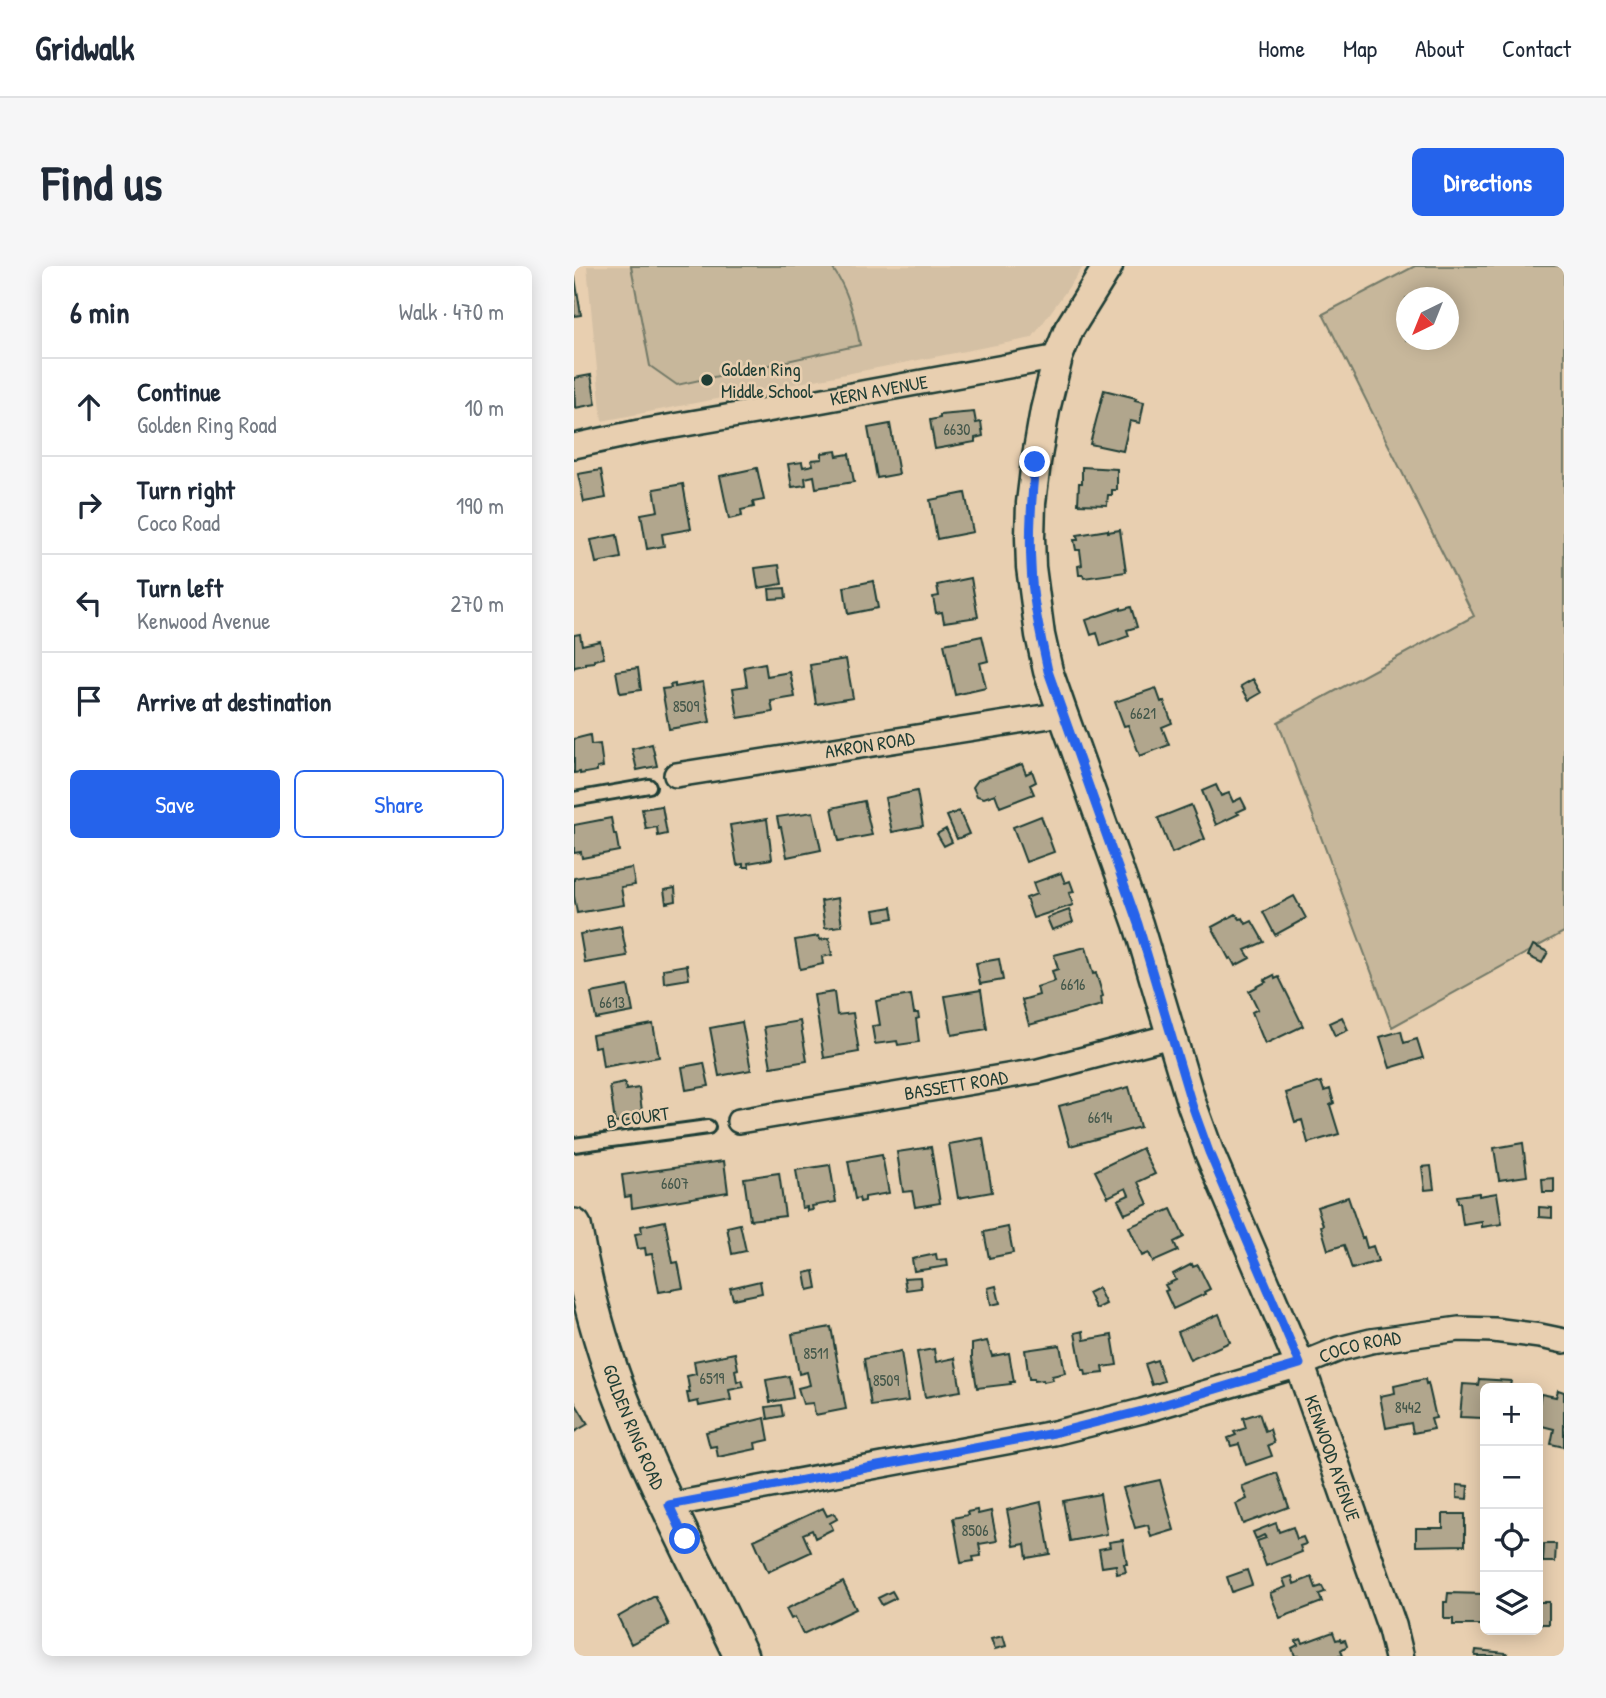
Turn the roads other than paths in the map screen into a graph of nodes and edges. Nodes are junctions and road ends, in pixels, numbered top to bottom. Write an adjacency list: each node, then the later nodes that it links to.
1 (1108, 266): 2 (street, KENWOOD AVENUE)
2 (1058, 357): 3 (street, KERN AVENUE); 4 (street, KENWOOD AVENUE)
3 (574, 446)
4 (1063, 714): 5 (street, AKRON ROAD); 8 (street, KENWOOD AVENUE)
5 (677, 775)
6 (649, 786): 7 (lane)
7 (574, 799)
8 (1171, 1036): 9 (street, BASSETT ROAD); 14 (street, KENWOOD AVENUE)
9 (739, 1121)
10 (708, 1127): 11 (lane, B COURT)
11 (574, 1145)
12 (576, 1248): 15 (main road, GOLDEN RING ROAD)
13 (1564, 1341): 14 (street, COCO ROAD)
14 (1300, 1364): 15 (street, COCO ROAD); 17 (street, KENWOOD AVENUE)
15 (669, 1505): 16 (main road, GOLDEN RING ROAD)
16 (741, 1656)
17 (1399, 1656)

